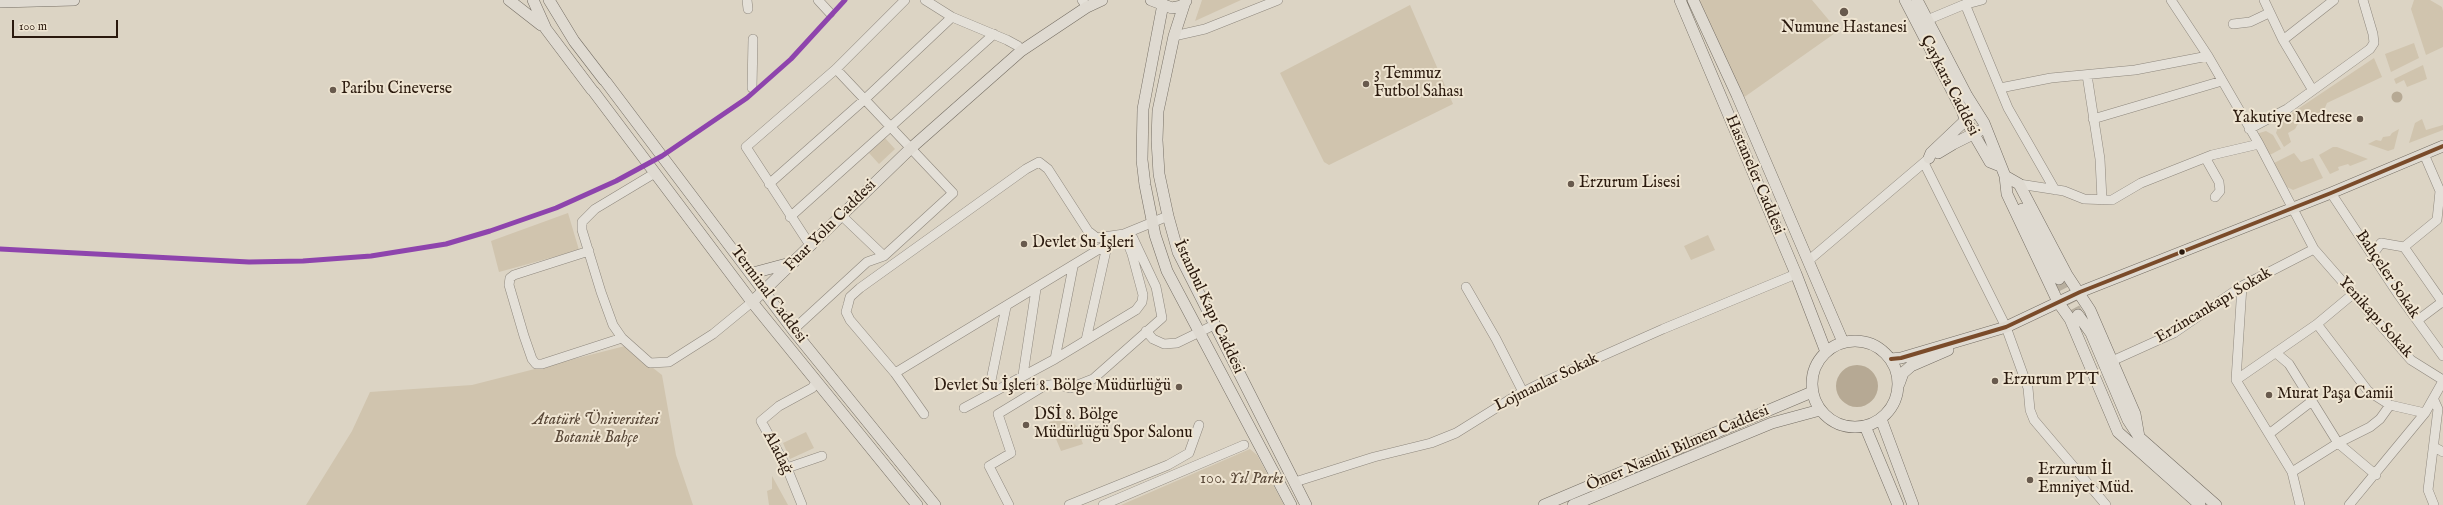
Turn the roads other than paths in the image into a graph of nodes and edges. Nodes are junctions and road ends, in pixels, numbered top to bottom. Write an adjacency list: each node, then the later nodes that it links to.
1 (72, 0): 21 (main road)
2 (509, 0): 30 (main road)
3 (533, 0): 30 (main road, Terminal Caddesi)
4 (549, 0): 40 (main road, Terminal Caddesi)
5 (818, 0): 25 (street)
6 (905, 0): 37 (street)
7 (925, 0): 27 (street)
8 (1102, 0): 24 (main road, Fuar Yolu Caddesi)
9 (1151, 0): 22 (main road)
10 (1278, 0): 32 (street)
11 (1680, 0): 85 (main road, Hastaneler Caddesi)
12 (1693, 0): 81 (main road, Hastaneler Caddesi)
13 (1905, 0): 47 (main road, Çaykara Caddesi)
14 (1917, 0): 28 (main road, Çaykara Caddesi)
15 (1982, 0): 23 (street)
16 (2171, 0): 36 (street, Yenikapı Sokak)
17 (2264, 0): 26 (street)
18 (2334, 0): 34 (street)
19 (2363, 0): 43 (street)
20 (1186, 1): 22 (main road); 32 (main road, İstanbul Kapı Caddesi)
21 (0, 2)
22 (1162, 2): 72 (main road)
23 (1963, 3): 28 (street); 42 (street)
24 (1084, 4): 35 (main road, Fuar Yolu Caddesi)
25 (830, 13)
26 (2269, 13): 29 (street); 34 (street)
27 (952, 17): 31 (street); 45 (street)
28 (1927, 20): 46 (main road, Çaykara Caddesi)
29 (2233, 24)
30 (546, 29): 44 (main road, Terminal Caddesi)
31 (994, 34): 35 (street); 49 (street)
32 (1174, 36): 70 (main road, İstanbul Kapı Caddesi)
33 (752, 39): 41 (street)
34 (2283, 40): 43 (street)
35 (1021, 51): 55 (main road, Fuar Yolu Caddesi)
36 (2208, 56): 38 (street); 39 (street, Yenikapı Sokak)
37 (836, 69): 45 (street); 61 (street)
38 (2087, 75): 42 (street); 48 (street)
39 (2222, 80): 48 (street); 51 (street, Yenikapı Sokak)
40 (605, 81): 44 (main road); 84 (main road, Terminal Caddesi)
41 (752, 88)
42 (2000, 88): 63 (street)
43 (2312, 89): 51 (street)
44 (593, 91): 60 (main road, Terminal Caddesi)
45 (864, 100): 49 (street); 61 (street)
46 (1977, 111): 47 (main road); 50 (main road, Çaykara Caddesi)
47 (1965, 119): 52 (main road, Çaykara Caddesi); 58 (main road)
48 (2093, 119): 67 (street)
49 (890, 127): 55 (street); 71 (street)
50 (1986, 127): 52 (main road); 59 (main road, Çaykara Caddesi)
51 (2249, 128): 53 (street, Yenikapı Sokak)
52 (1974, 134): 58 (main road); 59 (main road, Çaykara Caddesi)
53 (2259, 144): 57 (street); 68 (street, Yenikapı Sokak)
54 (2443, 146): 56 (main road)
55 (910, 149): 69 (main road, Fuar Yolu Caddesi); 80 (street)
56 (2424, 154): 64 (street); 65 (main road)
57 (2206, 159): 66 (street); 67 (street)
58 (1926, 160): 81 (street); 103 (street)
59 (2002, 171): 62 (main road); 86 (main road, Çaykara Caddesi); 89 (main road)
60 (655, 173): 78 (street, Fuar Yolu Caddesi); 95 (main road, Terminal Caddesi)
61 (769, 184): 71 (street)
62 (2019, 184): 63 (street); 86 (main road)
63 (2055, 190): 67 (street)
64 (2441, 191): 76 (street)
65 (2331, 193): 68 (main road); 79 (street, Bahçeler Sokak)
66 (2215, 197)
67 (2102, 200)
68 (2293, 208): 77 (street, Yenikapı Sokak); 92 (main road)
69 (841, 215): 74 (main road, Fuar Yolu Caddesi); 80 (street)
70 (1168, 216): 72 (street); 102 (main road, İstanbul Kapı Caddesi)
71 (790, 217): 74 (street)
72 (1152, 222): 73 (street); 106 (main road)
73 (1127, 233): 75 (street); 105 (street); 108 (street); 116 (street)
74 (810, 245): 82 (main road, Fuar Yolu Caddesi)
75 (1107, 246): 83 (street); 108 (street)
76 (2404, 247): 79 (street); 94 (street)
77 (2314, 249): 87 (street, Erzincankapı Sokak); 93 (street, Yenikapı Sokak)
78 (589, 251): 107 (street, Fuar Yolu Caddesi); 107 (street)
79 (2373, 254): 100 (street, Bahçeler Sokak)
80 (884, 256): 104 (street)
81 (1808, 261): 109 (main road, Hastaneler Caddesi)
82 (795, 262): 84 (main road); 91 (main road, Fuar Yolu Caddesi)
83 (1072, 266): 90 (street); 113 (street)
84 (753, 273): 91 (main road, Terminal Caddesi)
85 (1796, 274): 110 (main road, Hastaneler Caddesi); 122 (street, Lojmanlar Sokak)
86 (2064, 278): 89 (main road); 92 (main road)
87 (2242, 286): 115 (street, Erzincankapı Sokak); 118 (street)
88 (1466, 287): 122 (street)
89 (2051, 288): 96 (main road)
90 (1036, 289): 97 (street); 117 (street)
91 (766, 291): 95 (main road, Fuar Yolu Caddesi); 104 (main road, Terminal Caddesi)
92 (2080, 292): 96 (main road); 98 (main road)
93 (2353, 294): 101 (street); 119 (street, Yenikapı Sokak)
94 (2441, 298): 100 (street)
95 (752, 302): 107 (street, Fuar Yolu Caddesi); 120 (main road, Terminal Caddesi)
96 (2058, 302): 99 (main road); 103 (main road)
97 (1006, 307): 116 (street); 124 (street)
98 (2090, 310): 99 (main road); 115 (main road)
99 (2070, 319): 136 (main road)
100 (2418, 320): 112 (street, Bahçeler Sokak)
101 (2317, 324): 111 (street); 127 (street)
102 (1214, 325): 106 (street); 145 (main road, İstanbul Kapı Caddesi)
103 (2006, 327): 114 (main road); 121 (main road); 159 (street)
104 (793, 330): 150 (main road, Terminal Caddesi)
105 (1146, 331): 106 (street); 151 (street)
106 (1198, 333): 154 (main road)
107 (622, 338)
108 (1086, 340): 113 (street)
109 (1843, 342): 110 (main road); 114 (main road)
110 (1826, 352): 123 (main road)
111 (2276, 353): 118 (street); 126 (street)
112 (2443, 356)
113 (1055, 359): 117 (street)
114 (1891, 359): 121 (main road)
115 (2112, 361): 136 (main road)
116 (895, 373): 131 (street)
117 (1023, 375): 124 (street)
118 (2236, 380): 135 (street)
119 (2443, 380): 125 (street)
120 (817, 382): 142 (street, Aladağ); 149 (main road, Terminal Caddesi)
121 (1898, 384): 132 (main road)
122 (1523, 392): 145 (street, Lojmanlar Sokak)
123 (1812, 392): 129 (main road); 146 (main road, Ömer Nasuhi Bilmen Caddesi)
124 (988, 394): 128 (street)
125 (2434, 400): 130 (street); 139 (street)
126 (2312, 401): 135 (street); 137 (street)
127 (2390, 405): 130 (street); 137 (street)
128 (964, 408)
129 (1820, 410): 134 (main road); 146 (main road, Ömer Nasuhi Bilmen Caddesi)
130 (2425, 413): 144 (street)
131 (924, 414)
132 (1881, 419): 134 (main road); 158 (main road)
133 (1198, 424): 152 (street)
134 (1865, 426): 157 (main road)
135 (2269, 434): 143 (street)
136 (2135, 440): 136 (main road); 147 (main road); 160 (main road)
137 (2338, 443): 143 (street); 144 (street)
138 (1244, 444): 153 (street)
139 (2434, 447): 140 (street); 163 (street)
140 (2443, 452)
141 (822, 456): 142 (street)
142 (787, 468): 148 (street, Aladağ)
143 (2292, 472): 161 (street)
144 (2376, 475): 162 (street)
145 (1295, 482): 155 (main road, İstanbul Kapı Caddesi)
146 (1566, 502): 156 (main road, Ömer Nasuhi Bilmen Caddesi)
147 (2199, 504)
148 (802, 505)
149 (918, 505)
150 (935, 505)
151 (1009, 505)
152 (1069, 505)
153 (1103, 505)
154 (1291, 505)
155 (1306, 505)
156 (1544, 505)
157 (1898, 505)
158 (1913, 505)
159 (2106, 505)
160 (2216, 505)
161 (2300, 505)
162 (2349, 505)
163 (2434, 505)

